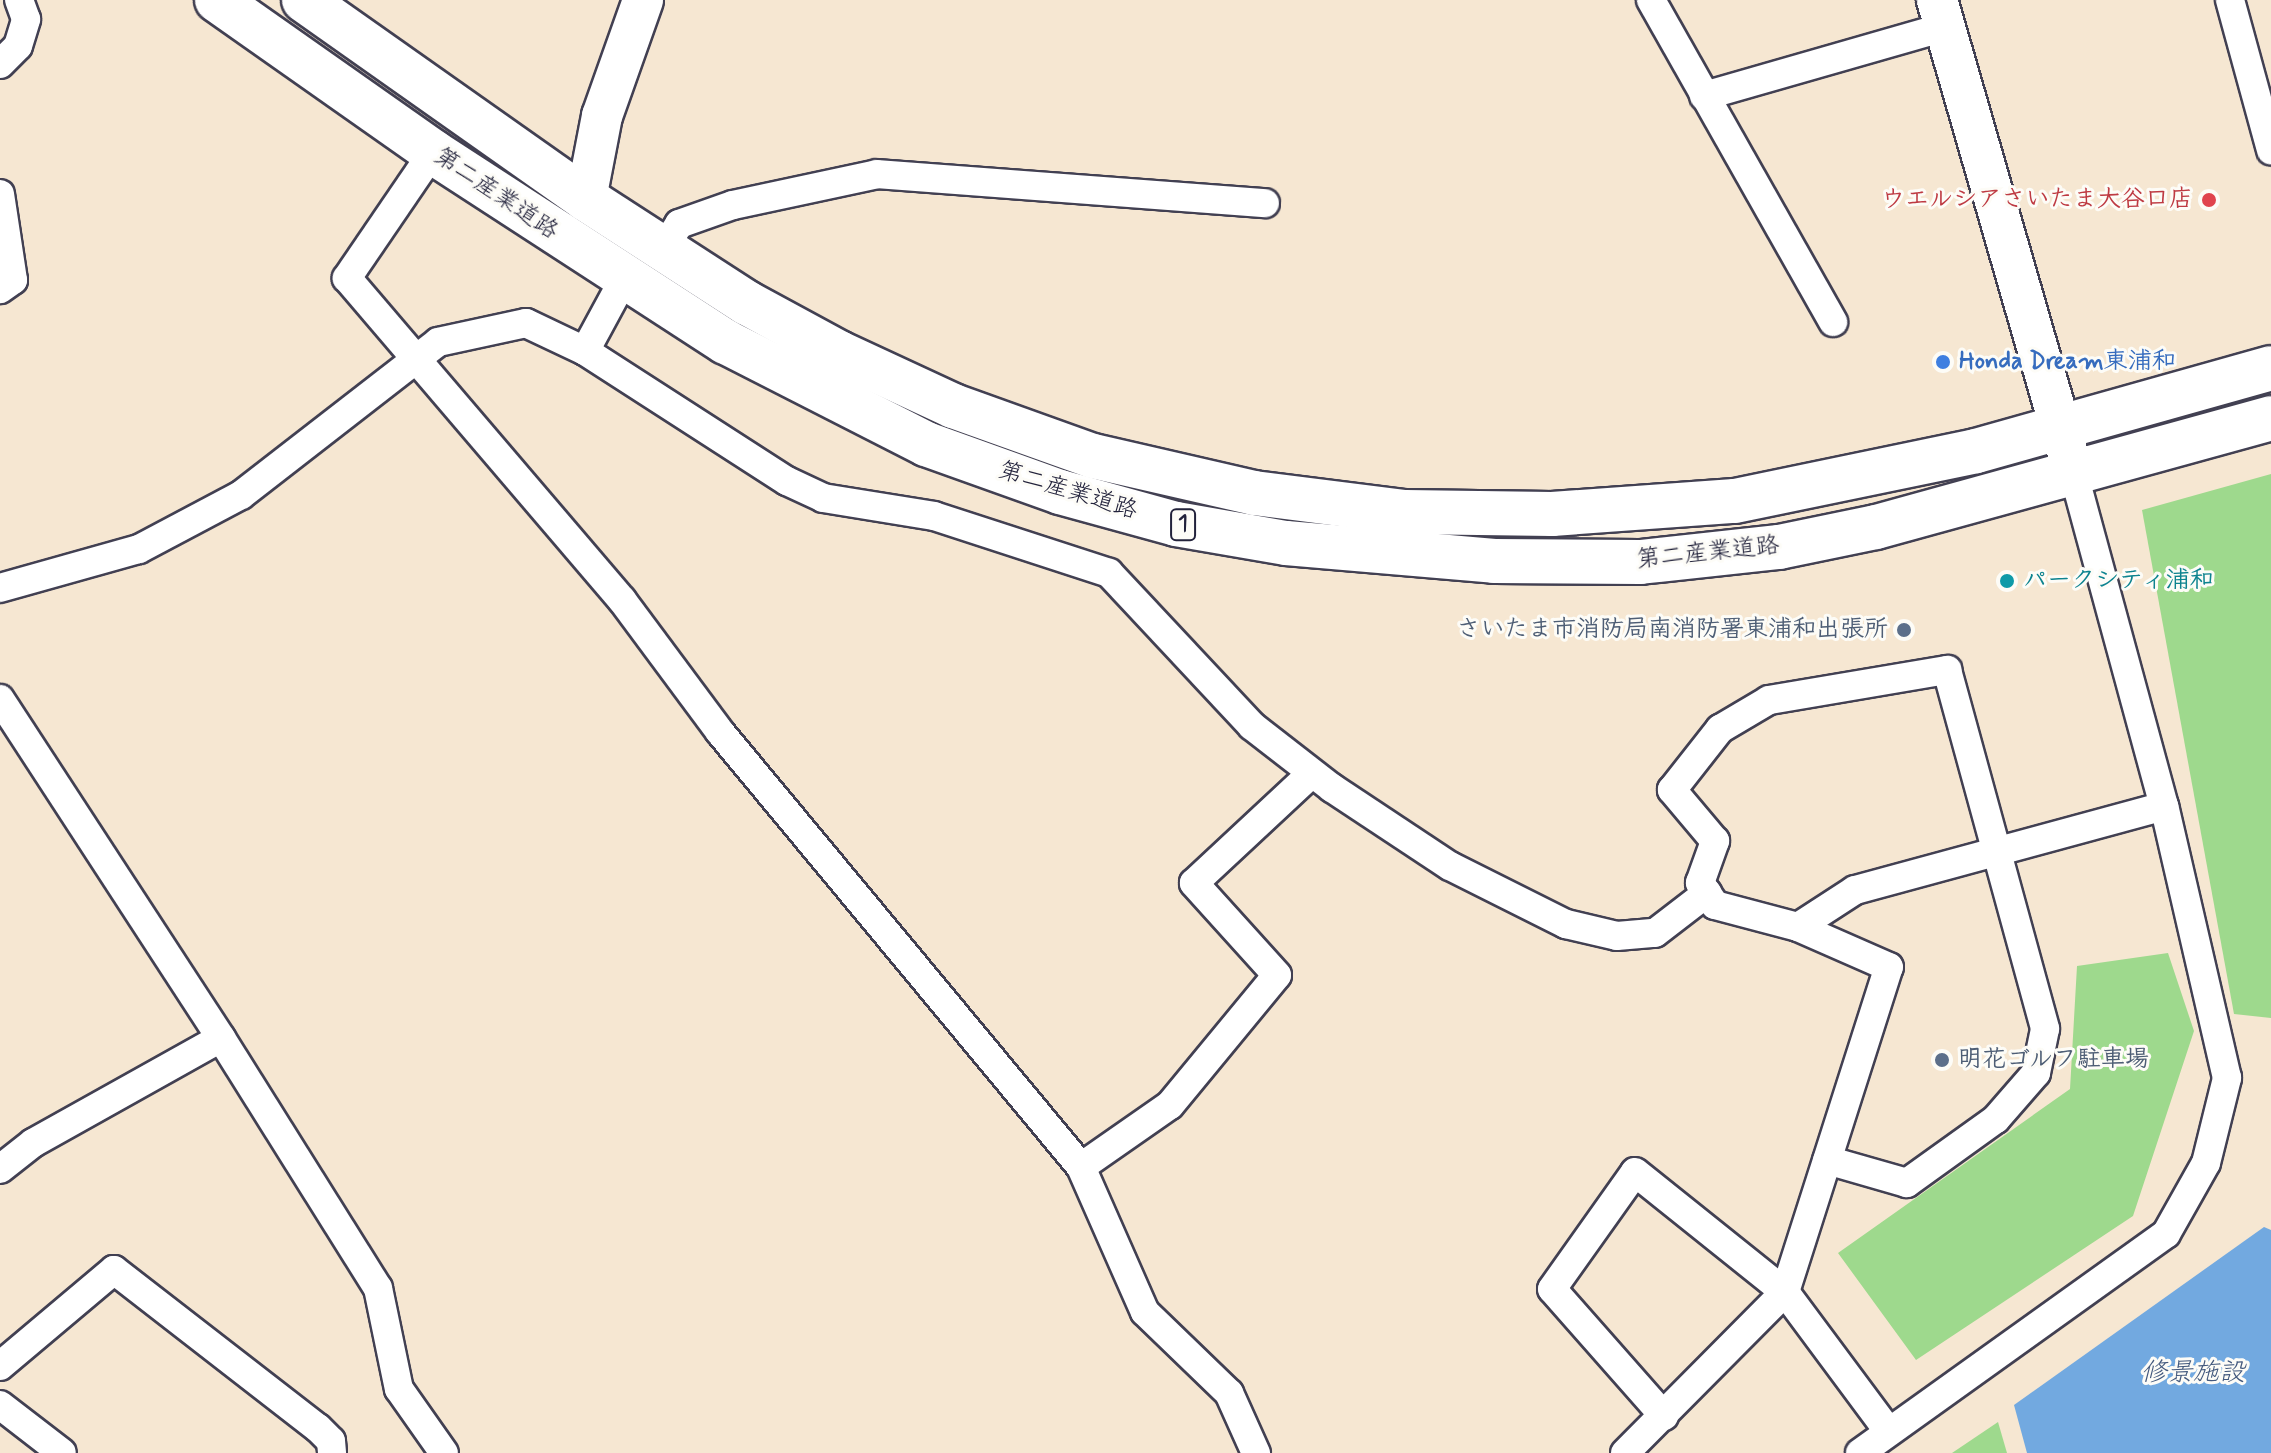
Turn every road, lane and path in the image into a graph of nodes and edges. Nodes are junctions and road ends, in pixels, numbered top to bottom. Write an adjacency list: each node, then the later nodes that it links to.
1 (19, 0): 8 (street)
2 (217, 0): 11 (main road, 第二産業道路 / 1)
3 (304, 0): 13 (main road, 第二産業道路 / 1)
4 (643, 0): 13 (street)
5 (1651, 0): 9 (street)
6 (2230, 0): 10 (street)
7 (1940, 14): 9 (street); 23 (street)
8 (0, 64)
9 (1704, 96): 18 (street)
10 (2271, 150)
11 (433, 152): 16 (main road, 第二産業道路 / 1); 20 (street)
12 (0, 194): 17 (street)
13 (586, 199): 15 (main road, 第二産業道路 / 1)
14 (1265, 203): 15 (street)
15 (663, 249): 23 (main road, 第二産業道路 / 1)
16 (624, 279): 19 (street); 24 (main road, 第二産業道路 / 1)
17 (0, 289)
18 (1833, 322)
19 (585, 351): 20 (street); 27 (street)
20 (415, 360): 25 (street); 34 (street)
21 (2271, 368): 23 (main road, 第二産業道路 / 1)
22 (2271, 418): 24 (main road, 第二産業道路 / 1)
23 (2059, 426): 24 (street)
24 (2073, 472): 28 (street)
25 (0, 588)
26 (0, 699): 32 (street)
27 (1312, 773): 30 (street); 34 (street)
28 (2164, 806): 29 (street); 40 (street)
29 (1998, 849): 30 (street); 31 (street); 33 (street)
30 (1707, 893): 31 (street)
31 (1798, 927): 33 (street)
32 (221, 1038): 35 (street); 43 (street)
33 (1827, 1160): 36 (street)
34 (1081, 1167): 44 (street)
35 (0, 1169)
36 (1785, 1292): 39 (street); 39 (street); 40 (street)
37 (0, 1366): 42 (street)
38 (0, 1405): 41 (street)
39 (1664, 1416): 45 (street)
40 (1889, 1432): 46 (street)
41 (62, 1453)
42 (332, 1453)
43 (444, 1453)
44 (1256, 1453)
45 (1625, 1453)
46 (1860, 1453)

